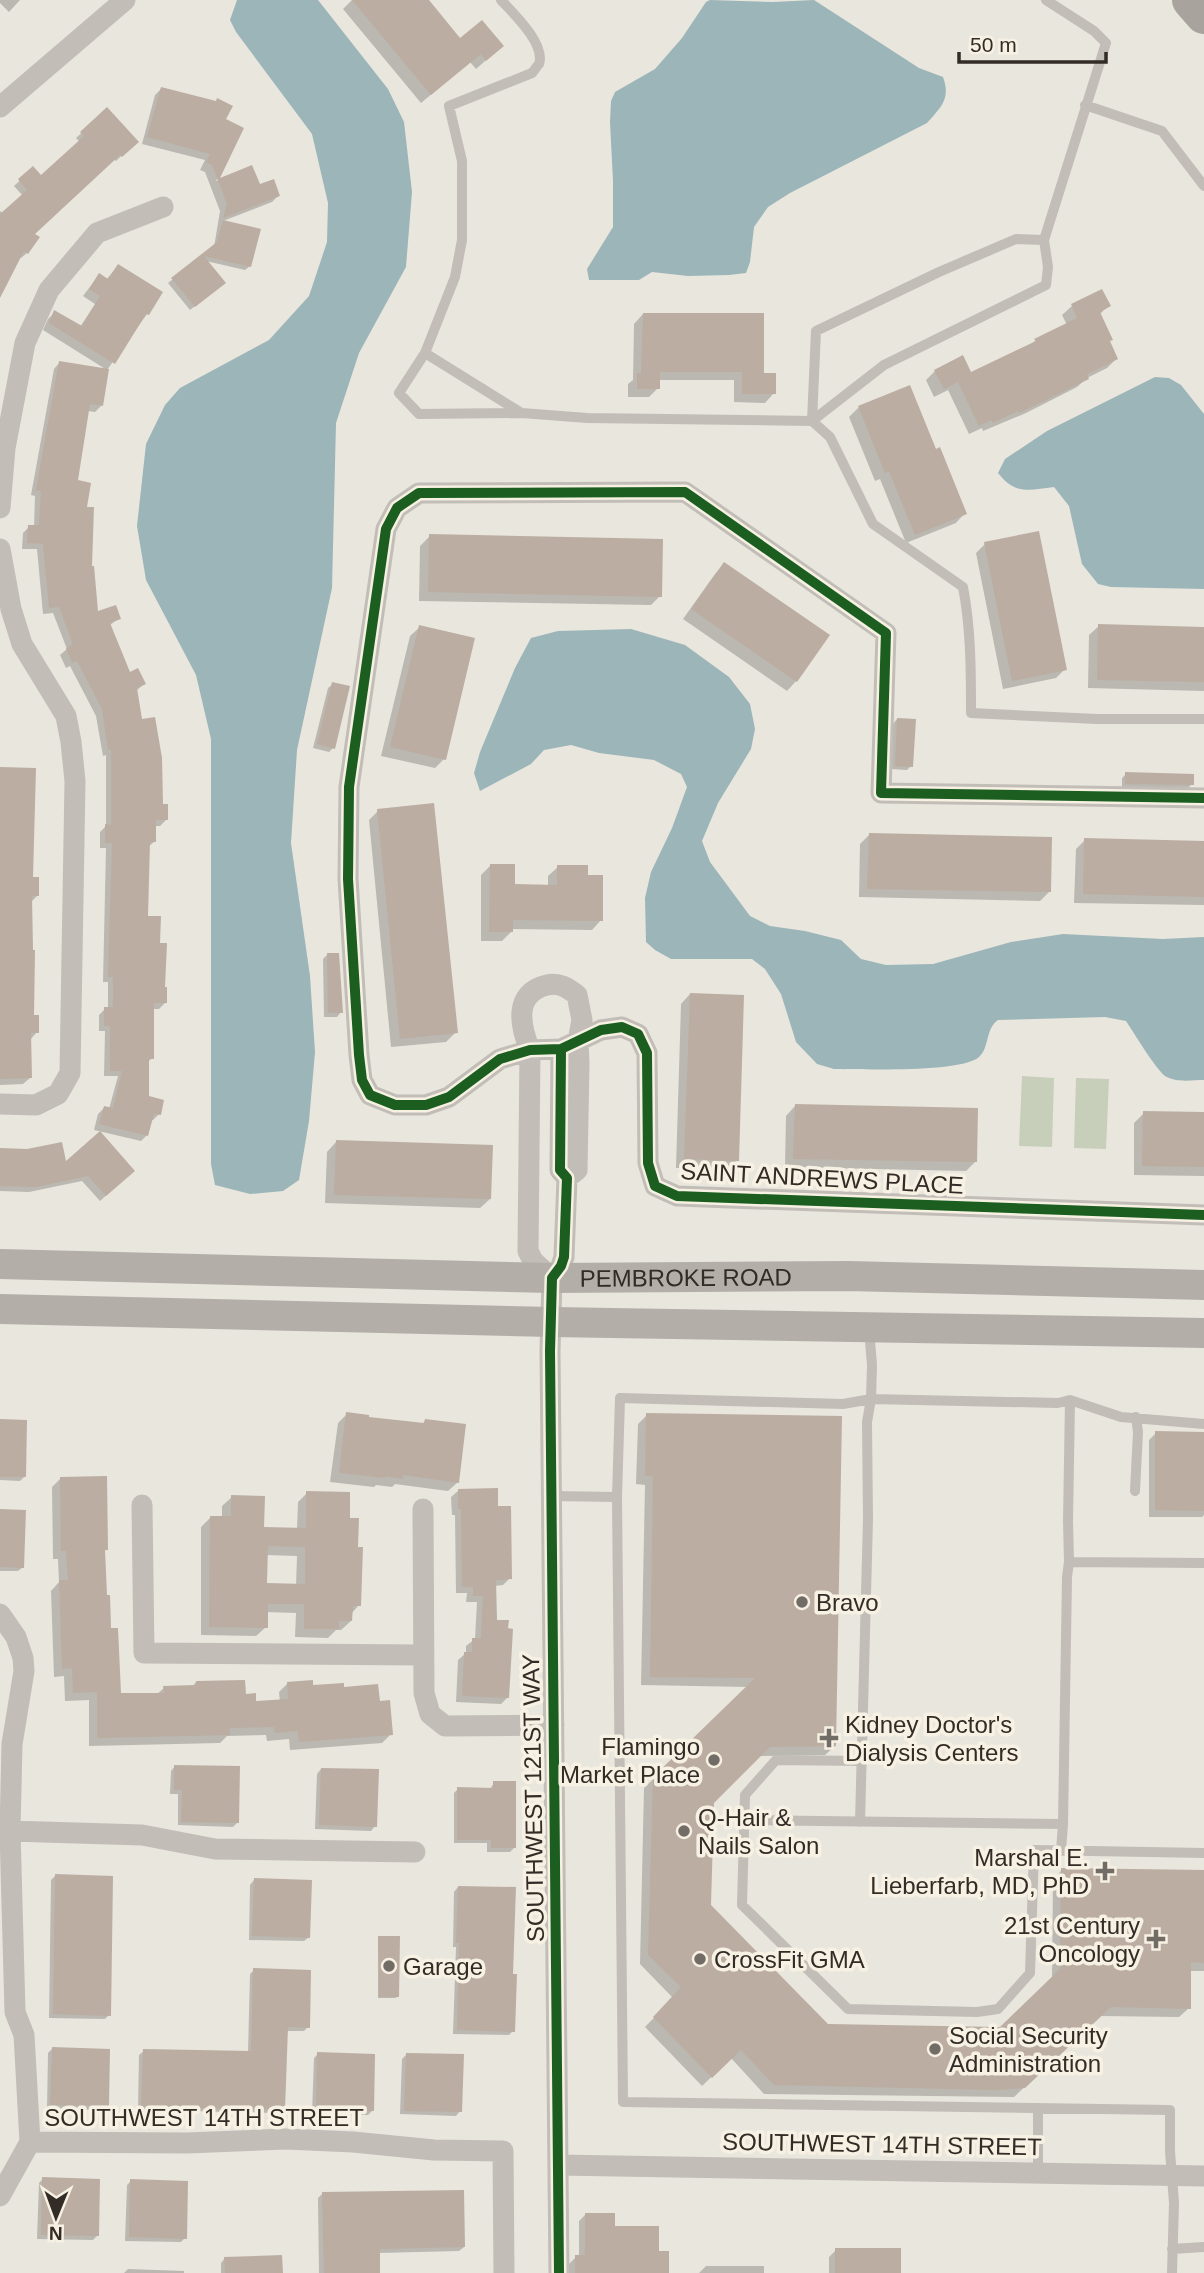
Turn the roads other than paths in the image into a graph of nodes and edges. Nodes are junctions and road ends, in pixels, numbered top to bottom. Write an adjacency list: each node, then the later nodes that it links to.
1 (125, 0): 6 (street)
2 (501, 0): 11 (lane)
3 (1046, 0): 7 (lane)
4 (1191, 0): 5 (highway)
5 (1204, 15)
6 (2, 101)
7 (1085, 105): 8 (lane); 10 (lane)
8 (1204, 186)
9 (163, 207): 14 (street)
10 (1044, 240): 13 (lane); 13 (lane)
11 (425, 353): 12 (lane); 12 (lane)
12 (522, 413): 13 (lane)
13 (811, 421): 17 (lane)
14 (0, 508)
15 (0, 549): 16 (street)
16 (3, 582): 21 (street)
17 (1204, 719)
18 (1204, 798): 20 (street, SAINT ANDREWS PLACE)
19 (570, 1045): 20 (street, SAINT ANDREWS PLACE); 20 (street); 22 (street, SAINT ANDREWS PLACE); 24 (street)
20 (530, 1050): 24 (street)
21 (0, 1104)
22 (1204, 1214)
23 (0, 1264): 24 (main road, PEMBROKE ROAD)
24 (552, 1278): 25 (main road, PEMBROKE ROAD); 27 (street, SOUTHWEST 121ST WAY)
25 (1204, 1285)
26 (0, 1309): 27 (main road, PEMBROKE ROAD)
27 (551, 1322): 28 (main road, PEMBROKE ROAD); 35 (street, SOUTHWEST 121ST WAY)
28 (869, 1326): 29 (main road, PEMBROKE ROAD); 30 (lane)
29 (1204, 1333)
30 (871, 1399): 31 (lane); 36 (lane); 44 (lane)
31 (1070, 1400): 32 (lane); 39 (lane)
32 (1136, 1417): 33 (lane); 34 (lane)
33 (1204, 1423)
34 (1135, 1492)
35 (552, 1496): 36 (lane); 43 (street, SOUTHWEST 121ST WAY)
36 (617, 1497): 52 (lane)
37 (142, 1506): 42 (street)
38 (423, 1509): 42 (street)
39 (1069, 1562): 40 (lane); 47 (lane)
40 (1204, 1563)
41 (0, 1614): 48 (street)
42 (423, 1655): 43 (street)
43 (554, 1726): 54 (street, SOUTHWEST 121ST WAY)
44 (862, 1761): 45 (lane); 46 (lane)
45 (744, 1820): 46 (lane); 49 (lane)
46 (860, 1822): 47 (lane)
47 (1063, 1824): 49 (lane)
48 (10, 1831): 50 (street); 53 (street)
49 (1060, 1851): 51 (lane)
50 (415, 1852)
51 (1204, 1853)
52 (1038, 2108): 55 (lane); 56 (lane)
53 (30, 2142): 58 (street); 61 (street, SOUTHWEST 14TH STREET)
54 (558, 2165): 55 (street, SOUTHWEST 14TH STREET); 62 (street, SOUTHWEST 121ST WAY)
55 (1038, 2173): 56 (street, SOUTHWEST 14TH STREET)
56 (1171, 2175): 57 (street, SOUTHWEST 14TH STREET); 60 (lane)
57 (1204, 2176)
58 (0, 2196)
59 (1204, 2247): 60 (lane)
60 (1172, 2249): 63 (lane)
61 (504, 2273)
62 (559, 2273)
63 (1172, 2273)

